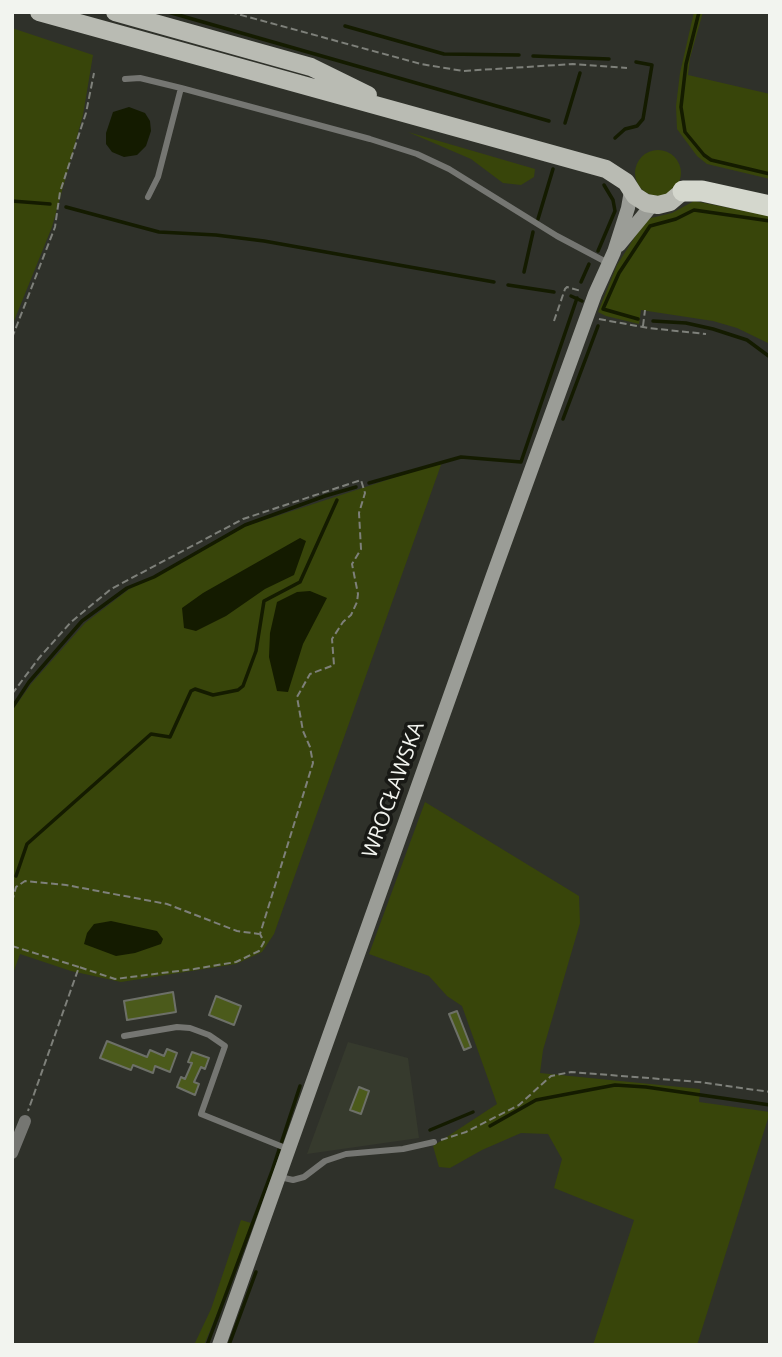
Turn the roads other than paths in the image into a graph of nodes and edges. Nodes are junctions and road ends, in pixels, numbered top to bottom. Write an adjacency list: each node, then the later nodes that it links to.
1 (39, 12): 5 (main road)
2 (115, 12): 5 (main road)
3 (125, 79): 4 (lane)
4 (181, 88): 8 (lane); 11 (lane)
5 (410, 114): 6 (main road)
6 (631, 191): 9 (main road); 11 (street)
7 (683, 191): 9 (main road); 10 (highway)
8 (148, 197)
9 (652, 205): 11 (street)
10 (770, 206)
11 (611, 257): 15 (street, WROCŁAWSKA)
12 (124, 1036): 15 (lane)
13 (25, 1121): 16 (street)
14 (434, 1142): 17 (lane)
15 (290, 1150): 17 (street, WROCŁAWSKA)
16 (12, 1153)
17 (280, 1177): 18 (street, WROCŁAWSKA)
18 (219, 1345)

